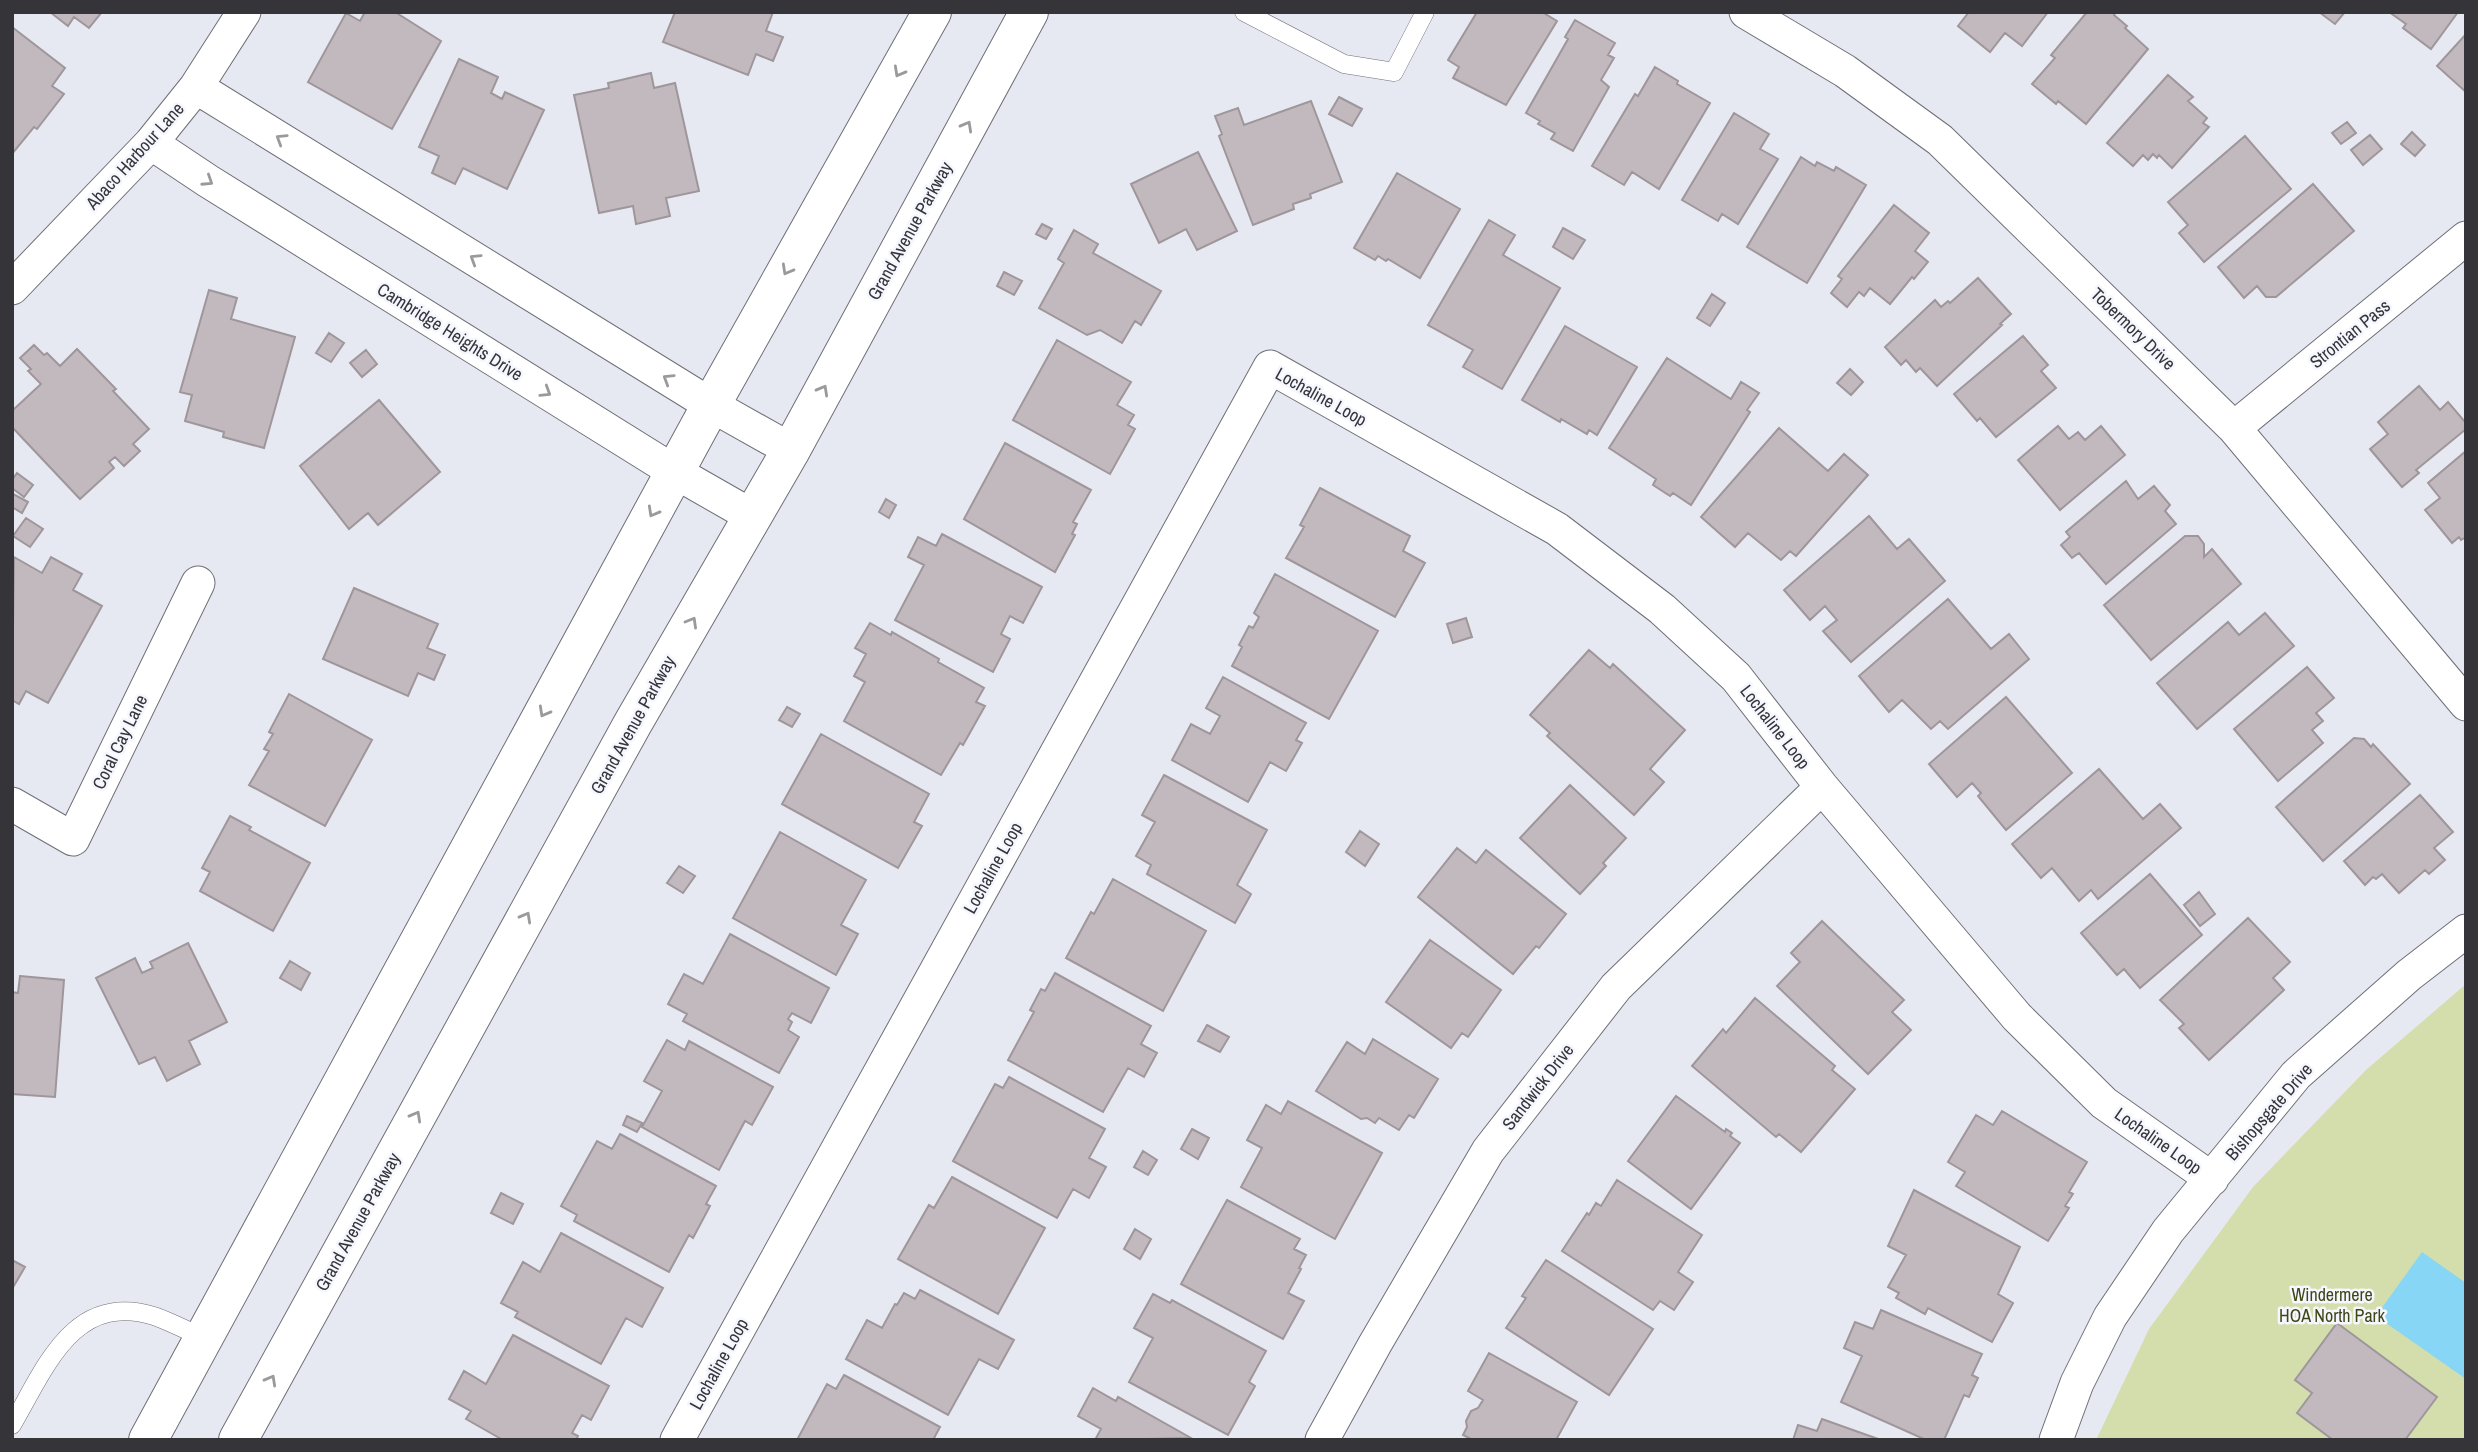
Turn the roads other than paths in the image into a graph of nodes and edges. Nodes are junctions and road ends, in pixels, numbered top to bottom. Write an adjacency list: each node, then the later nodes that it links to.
1 (244, 12): 7 (street, Abaco Harbour Lane)
2 (932, 12): 11 (main road, one-way to 11)
3 (1029, 12): 13 (main road, Grand Avenue Parkway, one-way to 3)
4 (1244, 12): 5 (lane)
5 (1425, 12)
6 (1746, 12): 12 (street, Tobermory Drive)
7 (196, 87): 8 (street, Abaco Harbour Lane); 11 (street, one-way to 7)
8 (151, 143): 10 (street, Abaco Harbour Lane); 14 (street, Cambridge Heights Drive, one-way to 14)
9 (2466, 238): 12 (street, Strontian Pass)
10 (12, 288)
11 (711, 405): 13 (street); 14 (main road)
12 (2234, 428): 17 (street, Tobermory Drive)
13 (791, 450): 15 (main road, Grand Avenue Parkway)
14 (674, 472): 15 (street, Cambridge Heights Drive); 22 (main road, one-way to 22)
15 (752, 516): 25 (main road, Grand Avenue Parkway, one-way to 15)
16 (198, 583): 19 (street, Coral Cay Lane)
17 (2466, 704)
18 (1822, 786): 21 (street, Lochaline Loop); 26 (street, Lochaline Loop); 27 (street, Sandwick Drive)
19 (12, 804)
20 (2466, 931): 21 (street, Bishopsgate Drive)
21 (2212, 1179): 28 (street, Bishopsgate Drive)
22 (204, 1338): 23 (lane); 24 (main road)
23 (12, 1425)
24 (148, 1440)
25 (238, 1440)
26 (677, 1440)
27 (1322, 1440)
28 (2056, 1440)

